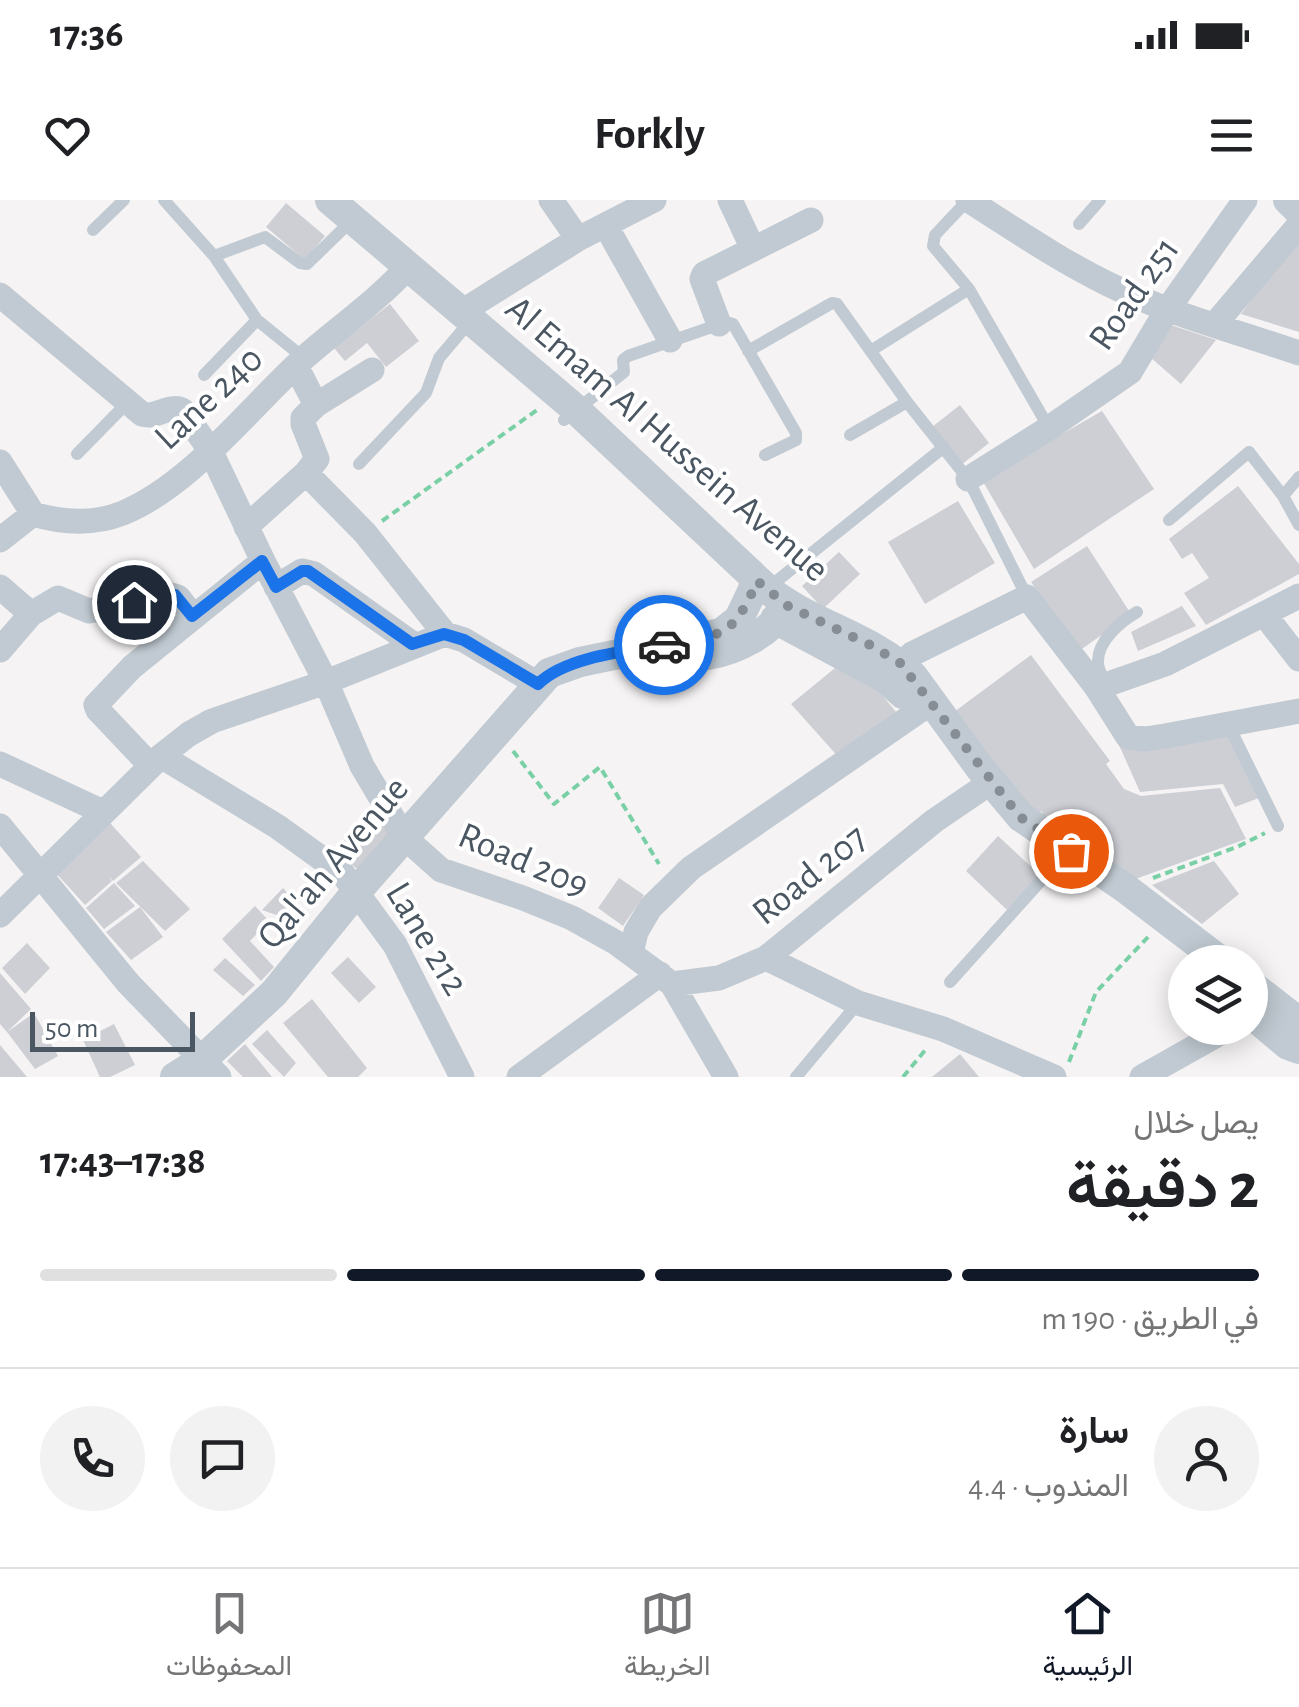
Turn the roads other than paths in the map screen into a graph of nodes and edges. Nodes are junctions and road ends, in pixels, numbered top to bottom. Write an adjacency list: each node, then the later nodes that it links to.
1 (124, 200): 18 (lane)
2 (164, 200): 21 (lane)
3 (308, 200): 17 (street, Al Emam Al Hussein Avenue)
4 (330, 200): 22 (street, Al Emam Al Hussein Avenue)
5 (551, 200): 19 (street)
6 (654, 200): 16 (street)
7 (730, 200): 20 (street)
8 (968, 200): 23 (lane); 25 (street)
9 (1100, 200): 14 (lane)
10 (1245, 200): 25 (street, Road 251)
11 (1288, 200): 12 (street)
12 (1299, 212)
13 (810, 220): 20 (street)
14 (1079, 224)
15 (1299, 225): 29 (street)
16 (606, 226): 19 (street); 30 (street)
17 (343, 229): 21 (lane); 22 (street, Al Emam Al Hussein Avenue)
18 (93, 230)
19 (578, 240): 26 (street)
20 (754, 248): 28 (street)
21 (214, 256): 27 (lane)
22 (403, 272): 26 (street, Al Emam Al Hussein Avenue); 34 (street, Lane 240)
23 (969, 289): 31 (lane); 41 (lane)
24 (0, 295): 38 (street)
25 (1166, 310): 29 (street); 41 (street, Road 251)
26 (455, 316): 40 (street, Al Emam Al Hussein Avenue); 48 (lane)
27 (257, 320): 34 (lane); 36 (lane)
28 (719, 324): 30 (lane); 32 (lane)
29 (1215, 324): 33 (street)
30 (670, 340): 40 (lane)
31 (872, 350): 32 (lane); 37 (lane)
32 (748, 351): 46 (lane)
33 (1299, 353)
34 (300, 362): 39 (street); 44 (street, Lane 240)
35 (372, 370): 39 (street)
36 (204, 375)
37 (907, 402): 42 (lane); 43 (lane)
38 (126, 403): 44 (street, Road 209); 45 (lane)
39 (316, 405): 49 (street)
40 (560, 406): 63 (street, Al Emam Al Hussein Avenue)
41 (1050, 428): 51 (street, Road 251)
42 (850, 435)
43 (944, 447): 51 (lane); 63 (lane)
44 (210, 450): 53 (street, Lane 240); 56 (street, Road 209)
45 (77, 454)
46 (765, 455)
47 (0, 462): 53 (street)
48 (360, 464)
49 (306, 473): 56 (street); 68 (street)
50 (1299, 477): 52 (lane)
51 (968, 479): 62 (lane)
52 (1283, 496): 54 (lane); 55 (lane)
53 (33, 514): 57 (street)
54 (1169, 520)
55 (1299, 525)
56 (246, 527): 58 (street, Road 209)
57 (0, 540)
58 (262, 561): 60 (street, Road 209); 67 (street)
59 (0, 587): 65 (street)
60 (276, 587): 69 (street); 72 (street, Road 209)
61 (1299, 596): 66 (street)
62 (1027, 597): 74 (street); 75 (street)
63 (766, 599): 73 (street); 74 (street, Al Emam Al Hussein Avenue)
64 (1137, 612): 75 (lane)
65 (31, 614): 67 (street); 70 (street)
66 (1264, 614): 71 (street); 75 (street)
67 (192, 616): 78 (street, Lane 212)
68 (444, 634): 69 (street); 73 (street)
69 (412, 644): 72 (street)
70 (0, 650)
71 (1299, 659)
72 (326, 682): 78 (street); 84 (street, Road 209)
73 (538, 684): 84 (street, Qal'ah Avenue)
74 (908, 687): 80 (street, Al Emam Al Hussein Avenue); 90 (street, Al Emam Al Hussein Avenue); 91 (street)
75 (1102, 687): 77 (street)
76 (1299, 712): 77 (street)
77 (1229, 726): 83 (lane)
78 (156, 761): 81 (street); 87 (street, Lane 212)
79 (0, 764): 81 (street)
80 (978, 791): 85 (street, Al Emam Al Hussein Avenue); 92 (street, Road 207)
81 (103, 812): 86 (street)
82 (0, 826): 86 (street)
83 (1278, 826)
84 (404, 837): 87 (street, Qal'ah Avenue); 91 (street, Road 209)
85 (1057, 864): 89 (street, Al Emam Al Hussein Avenue); 94 (lane)
86 (42, 876): 88 (street); 102 (street)
87 (357, 891): 102 (street, Qal'ah Avenue); 104 (street, Lane 212)
88 (0, 915)
89 (1172, 945)
90 (1200, 945)
91 (631, 953): 93 (street, Road 209)
92 (766, 958): 93 (street, Road 207); 96 (street)
93 (666, 979): 105 (street); 106 (street, Road 209)
94 (950, 982)
95 (1268, 998): 98 (street)
96 (858, 1003): 107 (lane); 108 (street)
97 (1268, 1011): 98 (street)
98 (1296, 1019)
99 (1268, 1029): 101 (street)
100 (1198, 1045): 109 (street)
101 (1299, 1049)
102 (210, 1068): 103 (street, Qal'ah Avenue)
103 (174, 1077)
104 (462, 1077)
105 (518, 1077)
106 (726, 1077)
107 (796, 1077)
108 (1054, 1077)
109 (1142, 1077)

